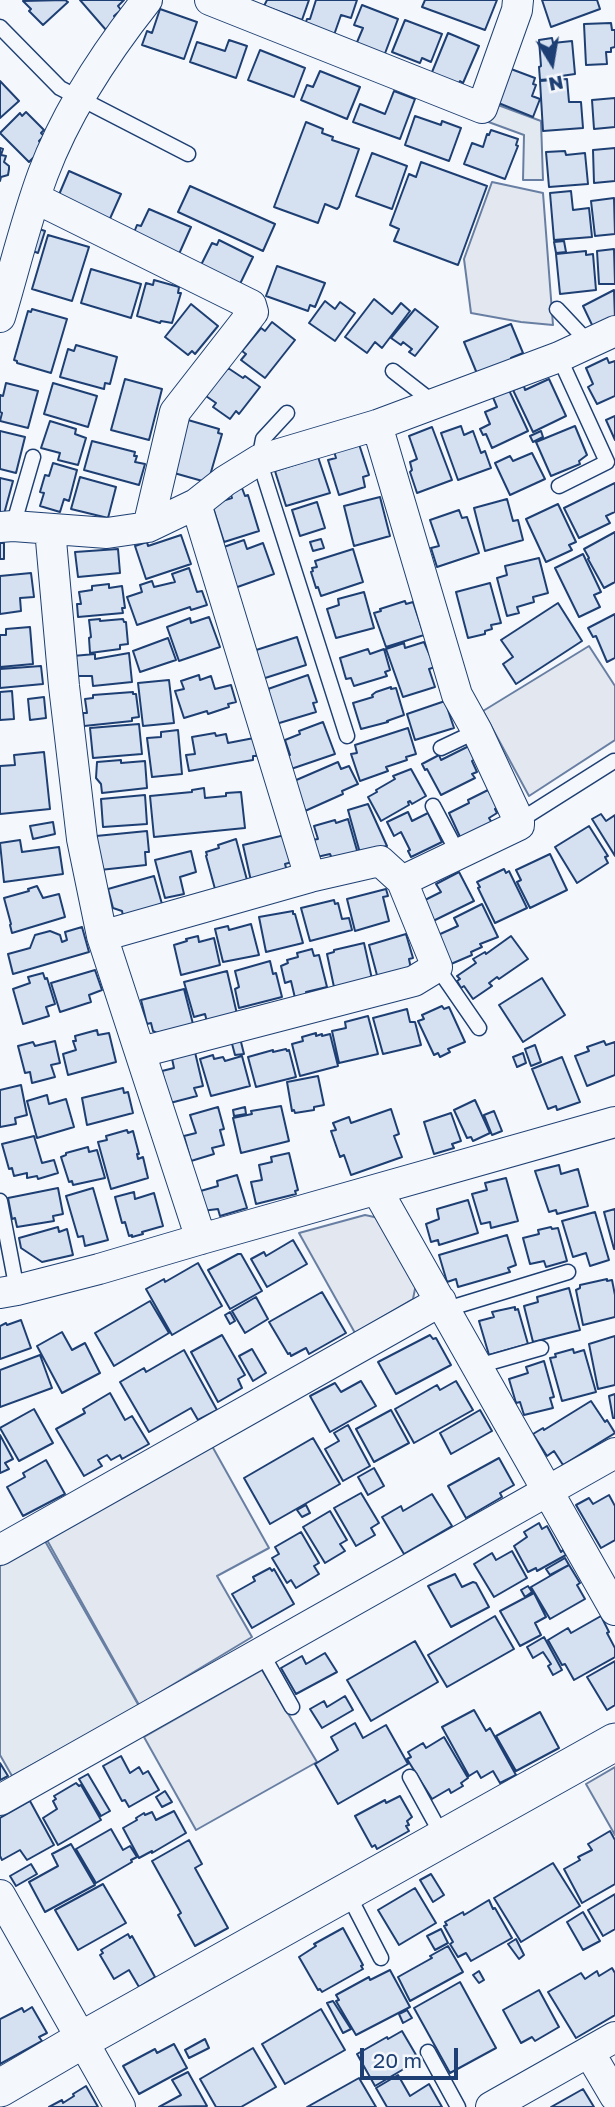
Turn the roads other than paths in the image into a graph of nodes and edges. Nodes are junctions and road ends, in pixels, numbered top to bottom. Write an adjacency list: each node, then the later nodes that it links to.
1 (147, 0): 5 (street)
2 (210, 0): 3 (street)
3 (518, 0)
4 (0, 27): 5 (lane)
5 (78, 97): 6 (lane); 7 (street)
6 (188, 154)
7 (35, 198): 8 (street); 22 (street)
8 (8, 263): 10 (street)
9 (556, 309): 11 (lane)
10 (0, 317)
11 (602, 337): 12 (street)
12 (559, 357): 14 (street); 19 (lane)
13 (393, 371): 14 (lane)
14 (434, 404): 16 (street)
15 (287, 413): 18 (lane)
16 (377, 425): 18 (street); 24 (street)
17 (33, 457): 21 (lane)
18 (258, 460): 20 (street); 25 (lane)
19 (559, 486)
20 (196, 504): 22 (street); 31 (street)
21 (7, 527): 23 (street)
22 (148, 527): 23 (street)
23 (50, 529): 33 (street)
24 (477, 731): 26 (lane); 29 (street)
25 (347, 736)
26 (441, 748)
27 (614, 761): 29 (lane)
28 (433, 806): 30 (lane)
29 (519, 821): 30 (street)
30 (458, 855): 32 (street)
31 (310, 877): 32 (street); 33 (street)
32 (402, 881): 34 (street)
33 (102, 936): 36 (street)
34 (437, 967): 35 (lane); 36 (street)
35 (479, 1028)
36 (141, 1052): 40 (street)
37 (615, 1122): 38 (street)
38 (377, 1189): 40 (street); 43 (street)
39 (0, 1201): 42 (lane)
40 (201, 1239): 42 (street)
41 (568, 1272): 43 (lane)
42 (8, 1292)
43 (444, 1305): 45 (street); 48 (street)
44 (541, 1348): 45 (lane)
45 (478, 1366): 47 (street)
46 (615, 1453): 47 (street)
47 (547, 1491): 49 (street); 50 (street)
48 (0, 1550)
49 (615, 1610)
50 (261, 1652): 51 (lane); 54 (street)
51 (292, 1707)
52 (615, 1742): 55 (street)
53 (410, 1777): 55 (lane)
54 (0, 1800)
55 (443, 1838): 56 (street)
56 (347, 1892): 58 (lane); 60 (street)
57 (0, 1895): 60 (street)
58 (381, 1958)
59 (615, 2037): 62 (street)
60 (82, 2040): 63 (street); 65 (street)
61 (428, 2052): 66 (lane)
62 (589, 2052): 64 (street); 67 (street)
63 (0, 2088)
64 (615, 2096)
65 (120, 2107)
66 (458, 2107)
67 (491, 2107)

